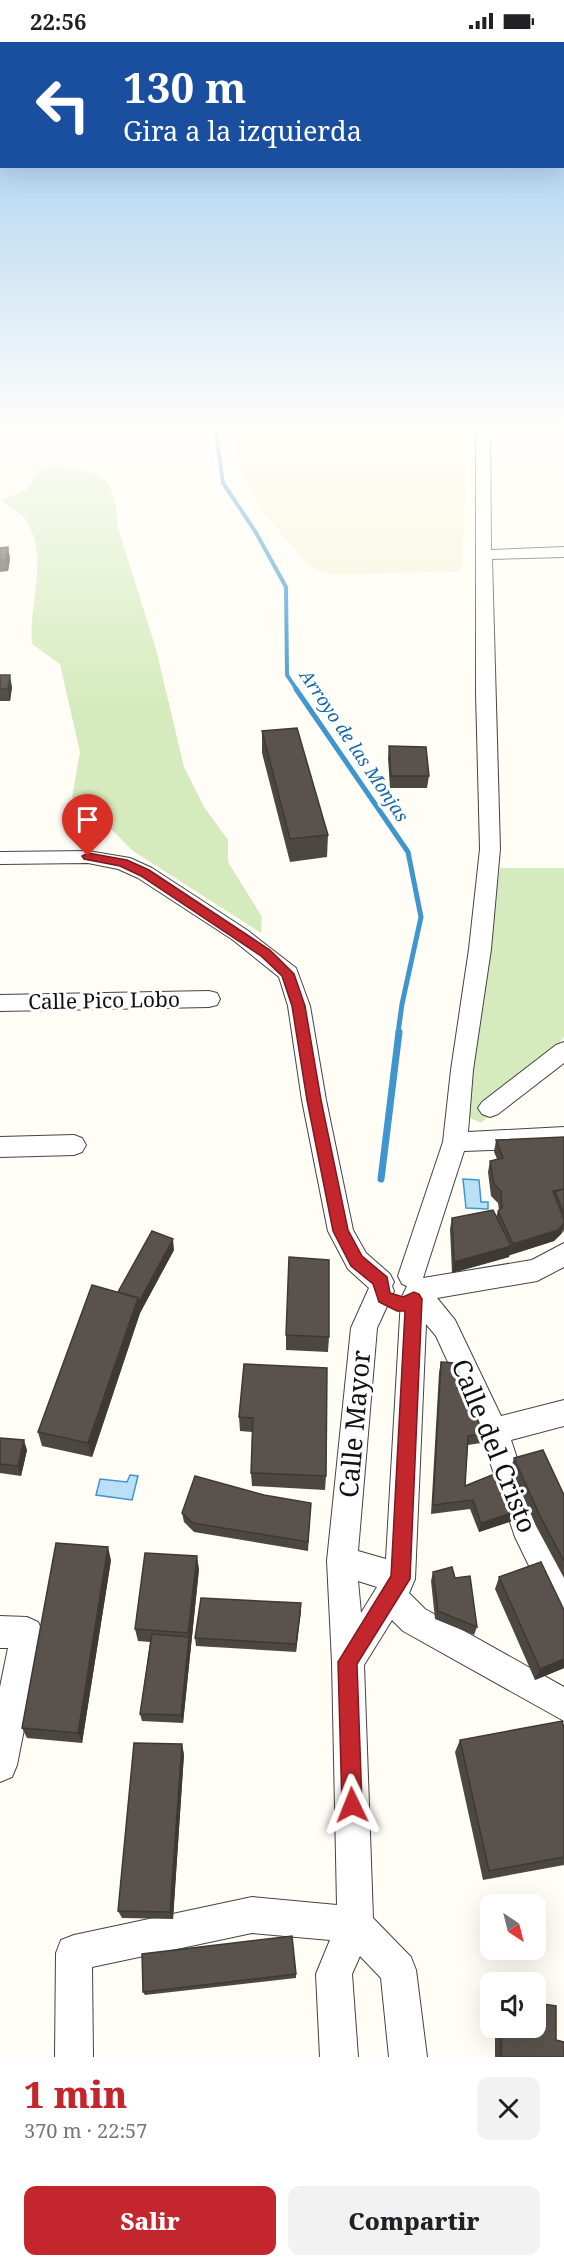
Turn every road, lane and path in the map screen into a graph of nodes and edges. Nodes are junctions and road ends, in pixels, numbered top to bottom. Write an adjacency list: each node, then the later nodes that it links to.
1 (484, 519): 3 (street)
2 (564, 552): 3 (street)
3 (485, 555): 8 (street)
4 (0, 858): 14 (street)
5 (209, 999): 6 (street, Calle Pico Lobo)
6 (0, 1003)
7 (564, 1051): 8 (street)
8 (458, 1112): 10 (street)
9 (564, 1137): 10 (street)
10 (455, 1142): 15 (street)
11 (74, 1145): 12 (street)
12 (0, 1148)
13 (564, 1254): 15 (street)
14 (381, 1287): 15 (street); 18 (street, Calle Mayor)
15 (415, 1289): 17 (street, Calle del Cristo); 19 (street)
16 (564, 1413): 17 (street)
17 (494, 1431): 20 (street, Calle del Cristo)
18 (342, 1561): 19 (street); 22 (street, Calle Mayor)
19 (395, 1587): 22 (street); 23 (street)
20 (564, 1604)
21 (0, 1632): 24 (street)
22 (348, 1662): 25 (street, Calle Mayor)
23 (564, 1704)
24 (0, 1765)
25 (355, 1925): 26 (street); 27 (street, Calle Mayor); 28 (street)
26 (74, 2057)
27 (339, 2057)
28 (408, 2057)

